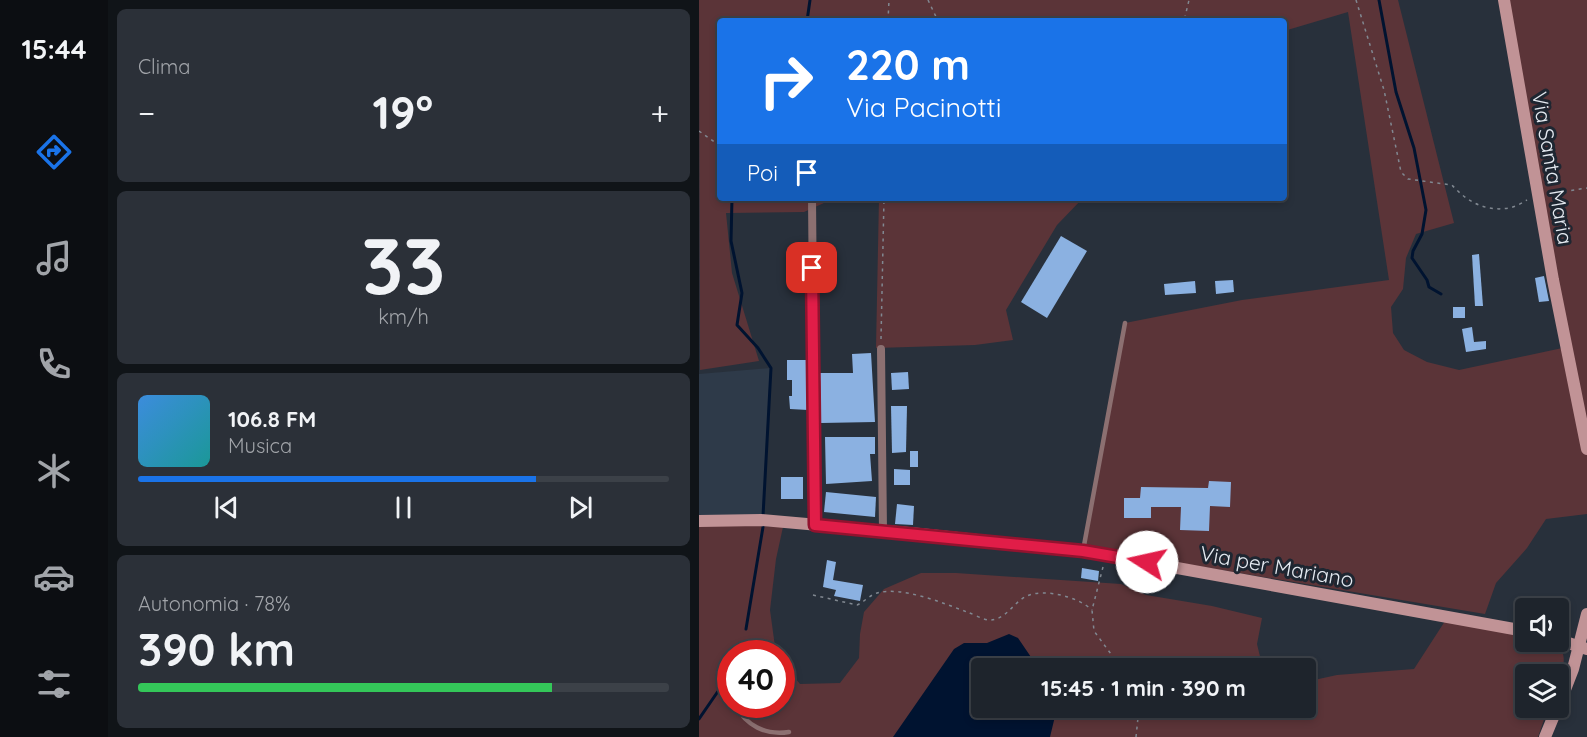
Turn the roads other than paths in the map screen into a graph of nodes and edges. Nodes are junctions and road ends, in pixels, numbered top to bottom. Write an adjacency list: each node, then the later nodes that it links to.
1 (1504, 0): 5 (street, Via Santa Maria)
2 (811, 201): 7 (street)
3 (1125, 323): 9 (lane)
4 (881, 349): 8 (street)
5 (1587, 449)
6 (699, 521): 7 (street, Via per Mariano)
7 (815, 525): 8 (street, Via per Mariano)
8 (883, 531): 9 (street, Via per Mariano)
9 (1083, 551): 11 (street, Via per Mariano)
10 (1587, 615): 12 (street)
11 (1515, 629)
12 (1583, 648): 13 (street)
13 (1569, 679)
14 (744, 718): 16 (lane)
15 (1553, 718): 17 (street)
16 (789, 732)
17 (1545, 737)

